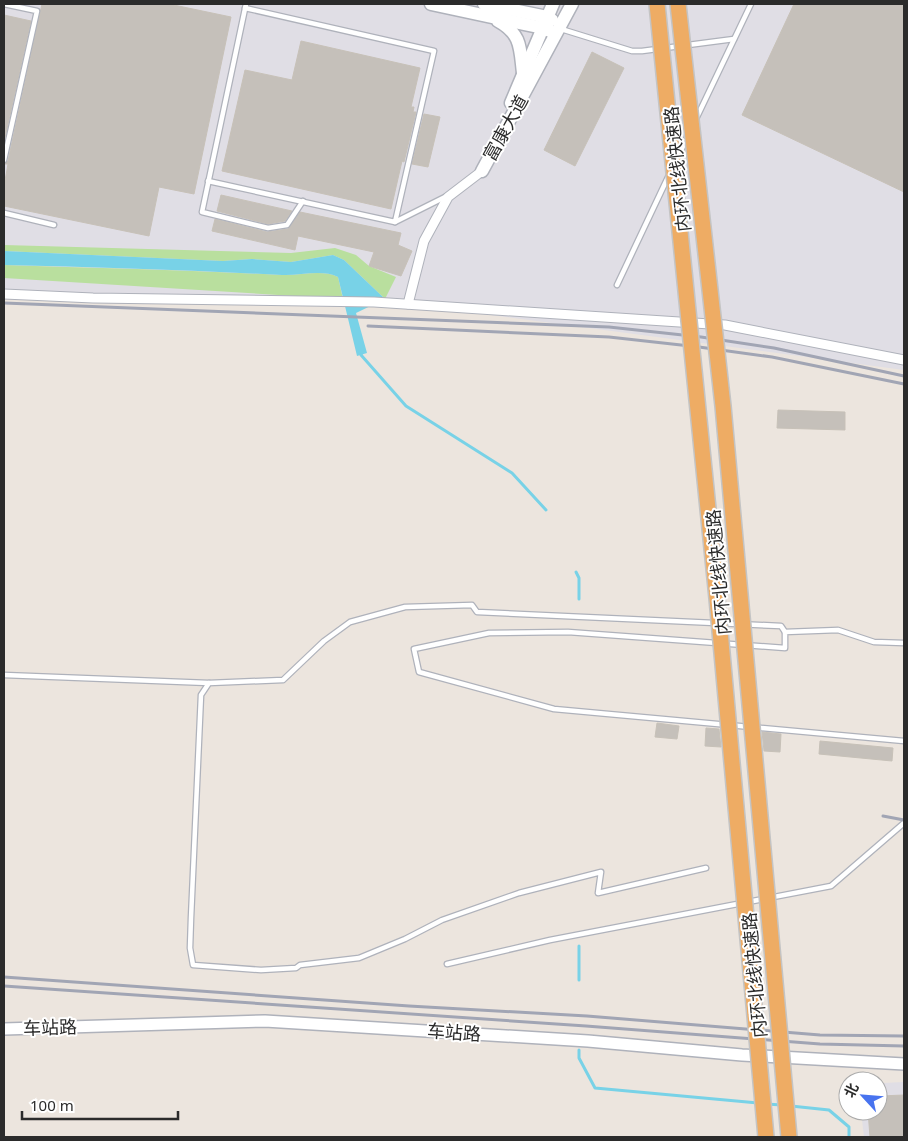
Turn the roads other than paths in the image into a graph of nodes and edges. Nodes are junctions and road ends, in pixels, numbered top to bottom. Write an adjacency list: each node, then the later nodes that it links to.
1 (4, 4): 15 (lane)
2 (431, 4): 10 (main road)
3 (515, 4): 10 (main road)
4 (553, 4): 11 (main road, 富康大道)
5 (572, 4): 12 (main road, 富康大道)
6 (657, 4): 37 (highway, 内环北线快速路, bridge)
7 (678, 4): 38 (highway, 内环北线快速路, bridge)
8 (751, 4): 13 (lane)
9 (246, 6): 17 (lane); 21 (lane)
10 (490, 9): 11 (main road); 14 (main road)
11 (545, 23): 12 (main road); 14 (main road, 富康大道)
12 (559, 29): 13 (lane); 16 (main road, 富康大道)
13 (734, 39): 23 (lane)
14 (523, 74): 16 (main road, 富康大道)
15 (4, 160)
16 (482, 171): 18 (street)
17 (208, 181): 19 (lane); 19 (lane)
18 (454, 192): 21 (lane); 25 (street)
19 (303, 201): 21 (lane)
20 (4, 213): 22 (lane)
21 (395, 222)
22 (54, 225)
23 (616, 285)
24 (4, 294): 25 (street)
25 (408, 304): 26 (street)
26 (904, 360)
27 (785, 632): 28 (lane); 30 (lane); 31 (lane)
28 (904, 643)
29 (4, 675): 30 (lane)
30 (209, 683): 33 (lane)
31 (904, 741)
32 (904, 823): 34 (lane)
33 (706, 868)
34 (447, 964)
35 (4, 1030): 36 (street, 车站路)
36 (904, 1064)
37 (766, 1137)
38 (789, 1137)

